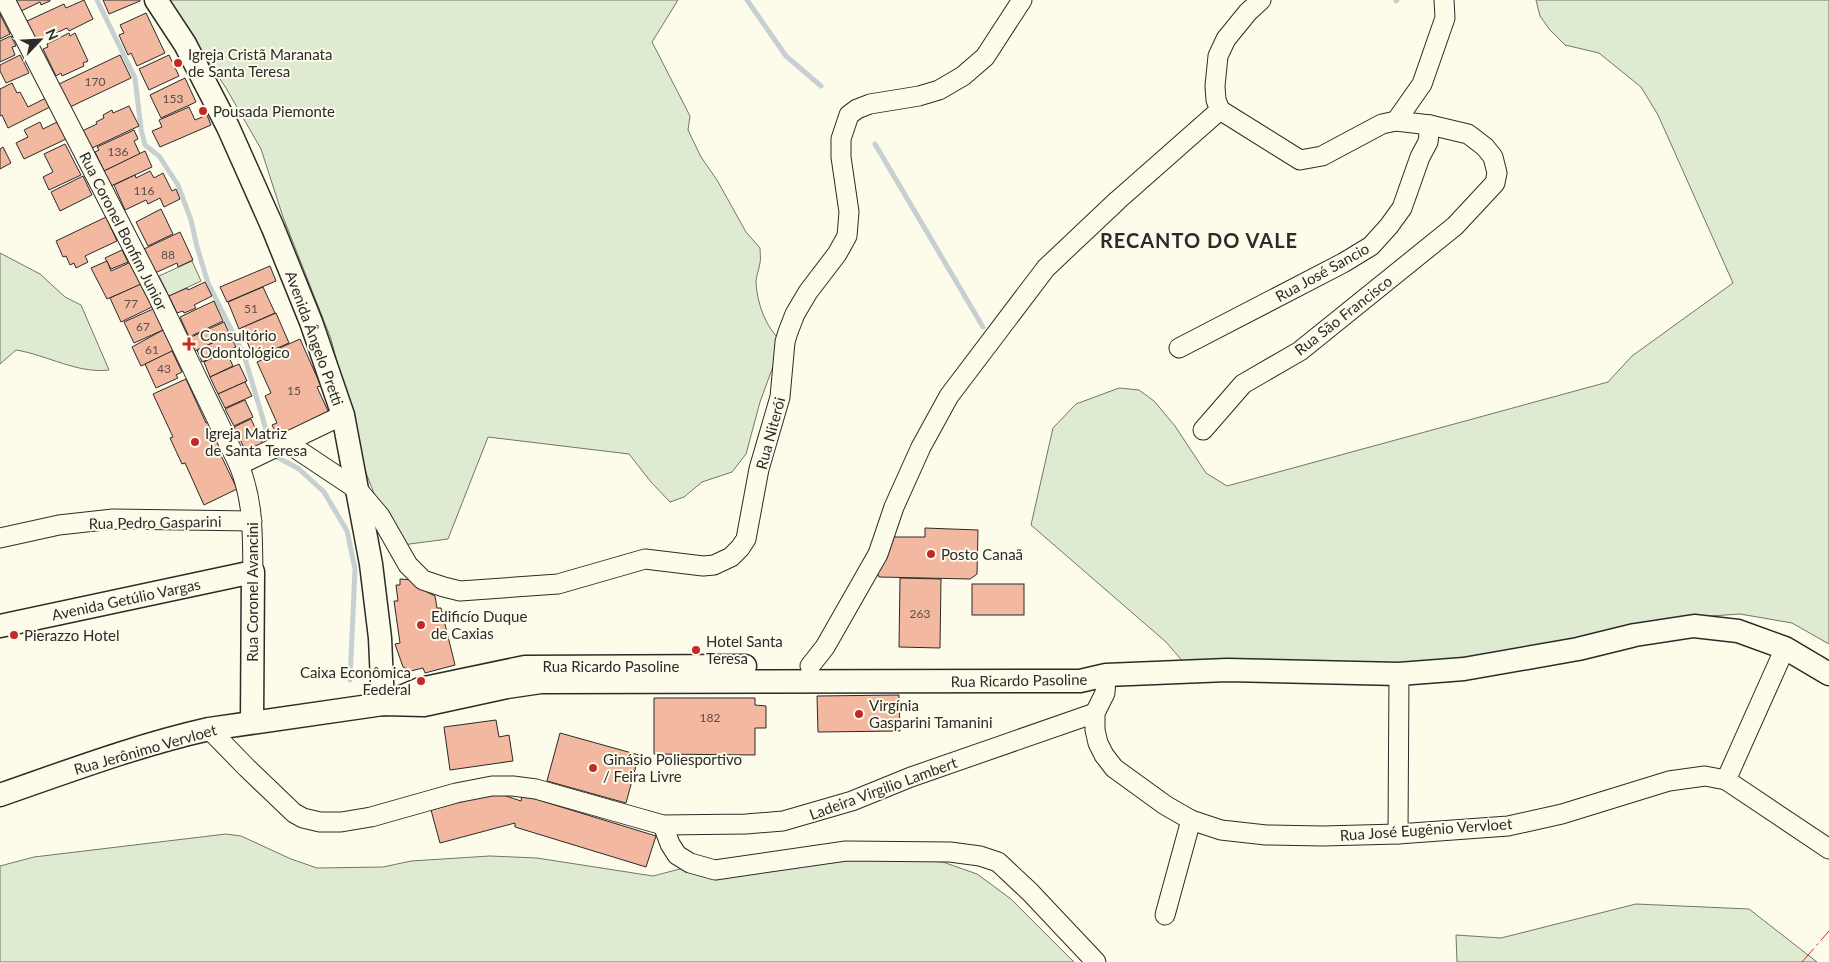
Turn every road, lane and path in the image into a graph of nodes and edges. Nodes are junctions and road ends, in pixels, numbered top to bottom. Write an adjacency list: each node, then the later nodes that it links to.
1 (5, 0): 13 (street, Rua Coronel Bonfim Junior)
2 (156, 0): 10 (main road, Avenida Ângelo Pretti)
3 (1022, 0): 14 (street, Rua Niterói)
4 (1261, 0): 6 (street)
5 (1444, 0): 7 (street)
6 (1220, 110): 7 (street); 20 (street)
7 (1396, 121): 8 (street, Rua São Francisco)
8 (1430, 125): 9 (street, Rua José Sancio); 11 (street, Rua São Francisco)
9 (1178, 348)
10 (343, 416): 12 (street); 14 (main road, Avenida Ângelo Pretti)
11 (1203, 430)
12 (275, 447): 13 (street); 14 (street, Rua Niterói)
13 (239, 465): 15 (street, Rua Coronel Avancini)
14 (358, 490): 24 (main road, Avenida Ângelo Pretti)
15 (252, 521): 16 (street, Rua Pedro Gasparini); 17 (street, Rua Coronel Avancini)
16 (0, 538)
17 (253, 572): 18 (main road, Avenida Getúlio Vargas); 26 (main road, Rua Coronel Avancini)
18 (0, 626)
19 (1785, 648): 21 (main road); 22 (main road); 28 (street)
20 (810, 666): 23 (main road, Rua Ricardo Pasoline); 24 (main road, Rua Ricardo Pasoline)
21 (1399, 674): 23 (main road); 32 (street)
22 (1829, 674)
23 (1106, 675): 24 (main road, Rua Ricardo Pasoline); 25 (street)
24 (384, 704): 26 (main road, Rua Jerônimo Vervloet)
25 (1095, 713): 30 (street, Rua José Eugênio Vervloet); 31 (street, Ladeira Virgilio Lambert)
26 (252, 722): 27 (main road, Rua Jerônimo Vervloet)
27 (209, 729): 29 (main road, Rua Jerônimo Vervloet); 31 (street, Ladeira Virgilio Lambert)
28 (1726, 780): 32 (street, Rua José Eugênio Vervloet); 33 (street, Rua José Eugênio Vervloet)
29 (0, 795)
30 (1191, 820): 32 (street, Rua José Eugênio Vervloet); 34 (street)
31 (663, 825): 35 (street)
32 (1398, 834)
33 (1829, 849)
34 (1165, 915)
35 (1096, 962)

